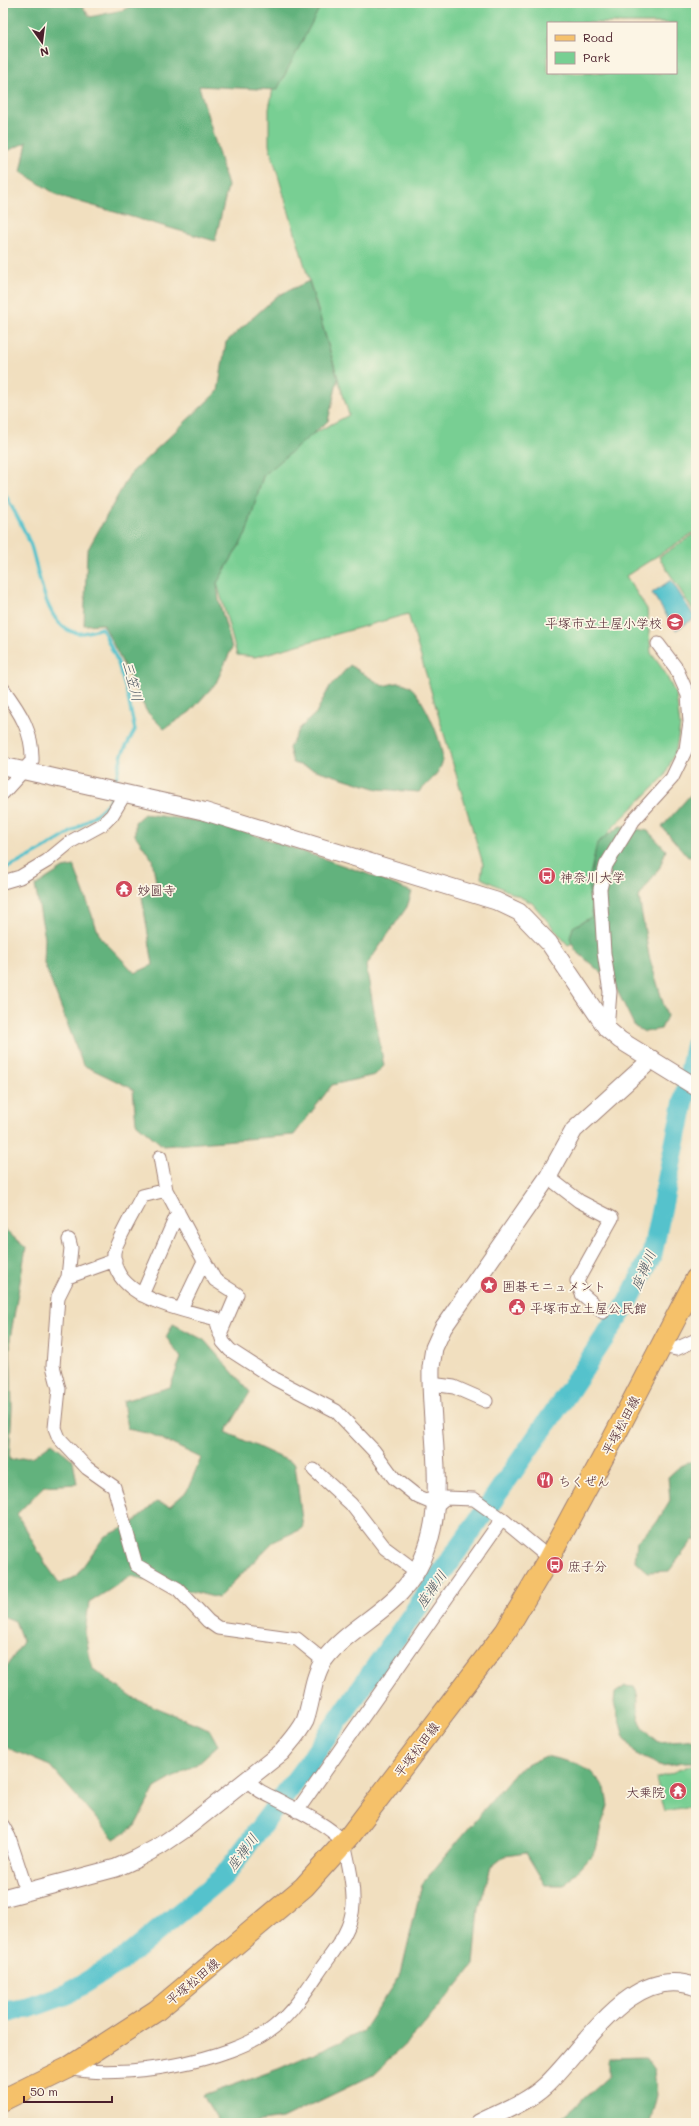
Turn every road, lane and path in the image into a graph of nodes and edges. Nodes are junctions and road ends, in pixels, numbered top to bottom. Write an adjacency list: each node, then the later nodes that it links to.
1 (658, 644): 8 (street)
2 (3, 689): 4 (street)
3 (3, 766): 4 (street)
4 (23, 771): 5 (street); 6 (street)
5 (114, 790): 7 (street); 8 (street)
6 (3, 793)
7 (3, 882)
8 (607, 1029): 9 (street)
9 (652, 1060): 10 (street); 12 (street)
10 (696, 1087)
11 (160, 1157): 13 (street)
12 (548, 1177): 22 (street); 26 (street)
13 (166, 1190): 14 (street); 16 (street)
14 (178, 1212): 17 (street); 20 (street)
15 (69, 1240): 18 (street)
16 (115, 1260): 18 (street); 20 (street)
17 (204, 1261): 21 (street); 23 (street)
18 (68, 1277): 33 (street)
19 (696, 1280): 25 (main road, 平塚松田線)
20 (142, 1295): 21 (street)
21 (181, 1309): 23 (street)
22 (603, 1312)
23 (220, 1334): 29 (street)
24 (696, 1340): 25 (street)
25 (662, 1346): 31 (main road, 平塚松田線)
26 (431, 1384): 27 (street); 29 (street)
27 (486, 1401)
28 (314, 1470): 32 (street)
29 (437, 1505): 30 (street); 32 (street)
30 (500, 1518): 31 (street); 35 (street)
31 (549, 1558): 37 (main road, 平塚松田線)
32 (417, 1572): 33 (street)
33 (324, 1661): 34 (street)
34 (247, 1779): 35 (street); 38 (street)
35 (296, 1810): 37 (street)
36 (3, 1826): 38 (street)
37 (344, 1842): 41 (main road, 平塚松田線); 41 (street)
38 (27, 1892): 39 (street)
39 (3, 1898)
40 (696, 1987): 43 (street)
41 (68, 2068): 42 (main road, 平塚松田線)
42 (3, 2100)
43 (478, 2123)

